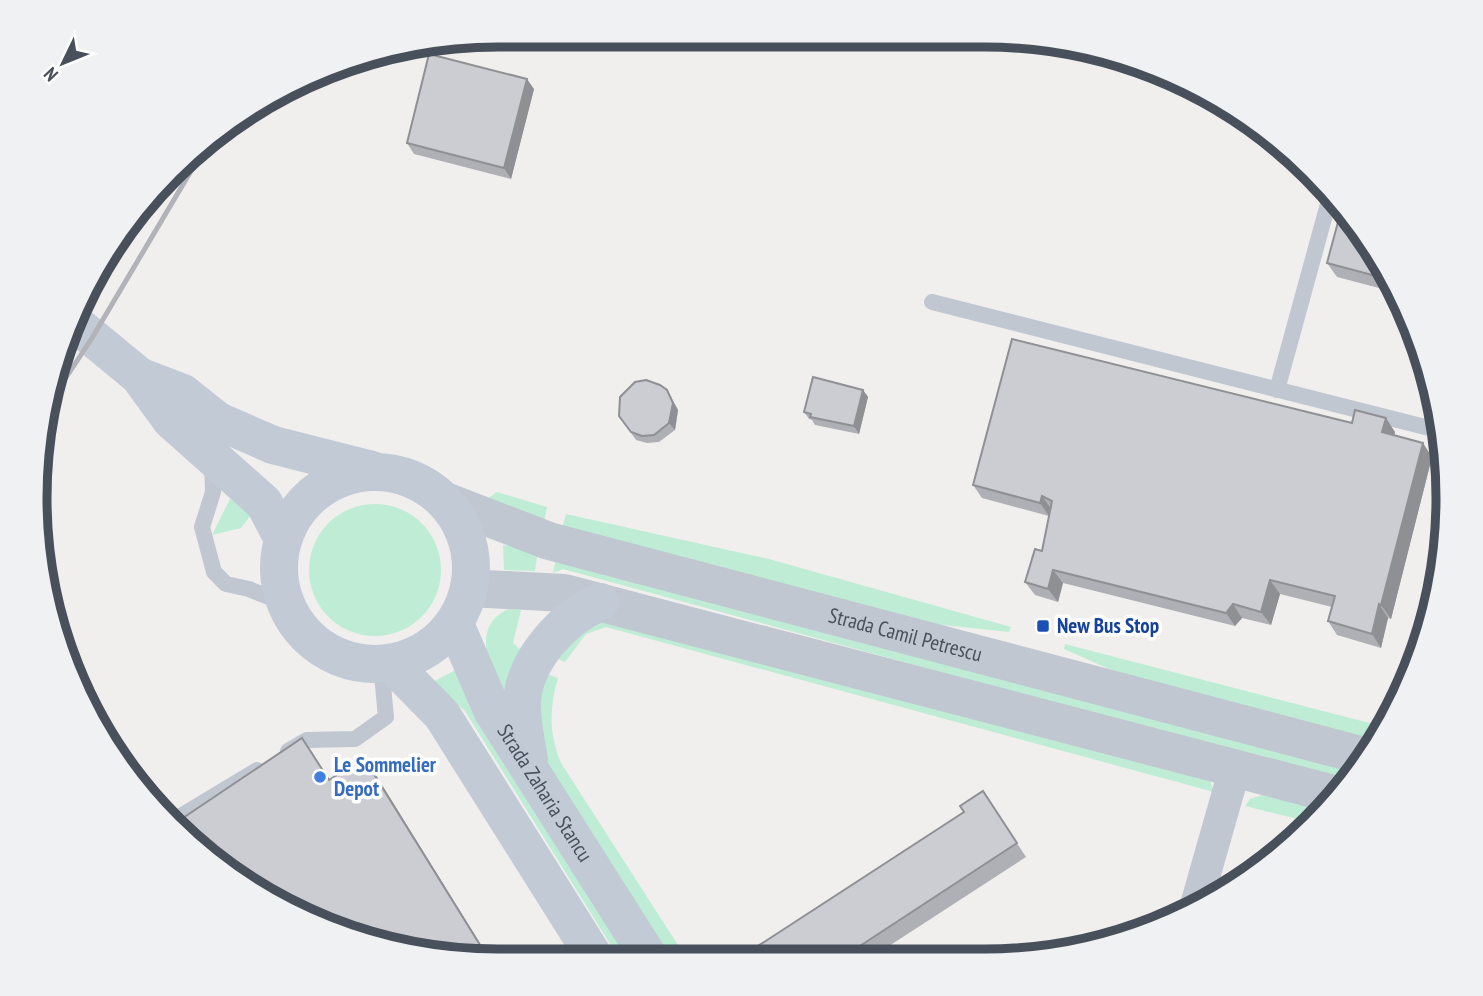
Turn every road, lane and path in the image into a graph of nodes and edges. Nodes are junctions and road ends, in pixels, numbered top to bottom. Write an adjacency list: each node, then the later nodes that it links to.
1 (1328, 205): 5 (lane)
2 (932, 302): 5 (lane)
3 (81, 328): 4 (main road)
4 (139, 376): 7 (main road); 8 (main road)
5 (1277, 390): 6 (lane)
6 (1430, 428)
7 (212, 459): 10 (main road); 13 (lane)
8 (381, 472): 9 (main road); 10 (main road)
9 (445, 501): 11 (main road); 16 (street, Strada Camil Petrescu)
10 (283, 540): 13 (main road)
11 (469, 588): 12 (street); 14 (main road)
12 (600, 602): 17 (street); 18 (main road)
13 (286, 604): 15 (main road)
14 (454, 624): 15 (main road); 18 (main road, Strada Zaharia Stancu)
15 (386, 664): 20 (lane); 22 (main road)
16 (1356, 754)
17 (1235, 768): 19 (street); 21 (street)
18 (530, 769): 23 (main road, Strada Zaharia Stancu)
19 (1326, 792)
20 (179, 817)
21 (1199, 894)
22 (589, 949)
23 (644, 949)

